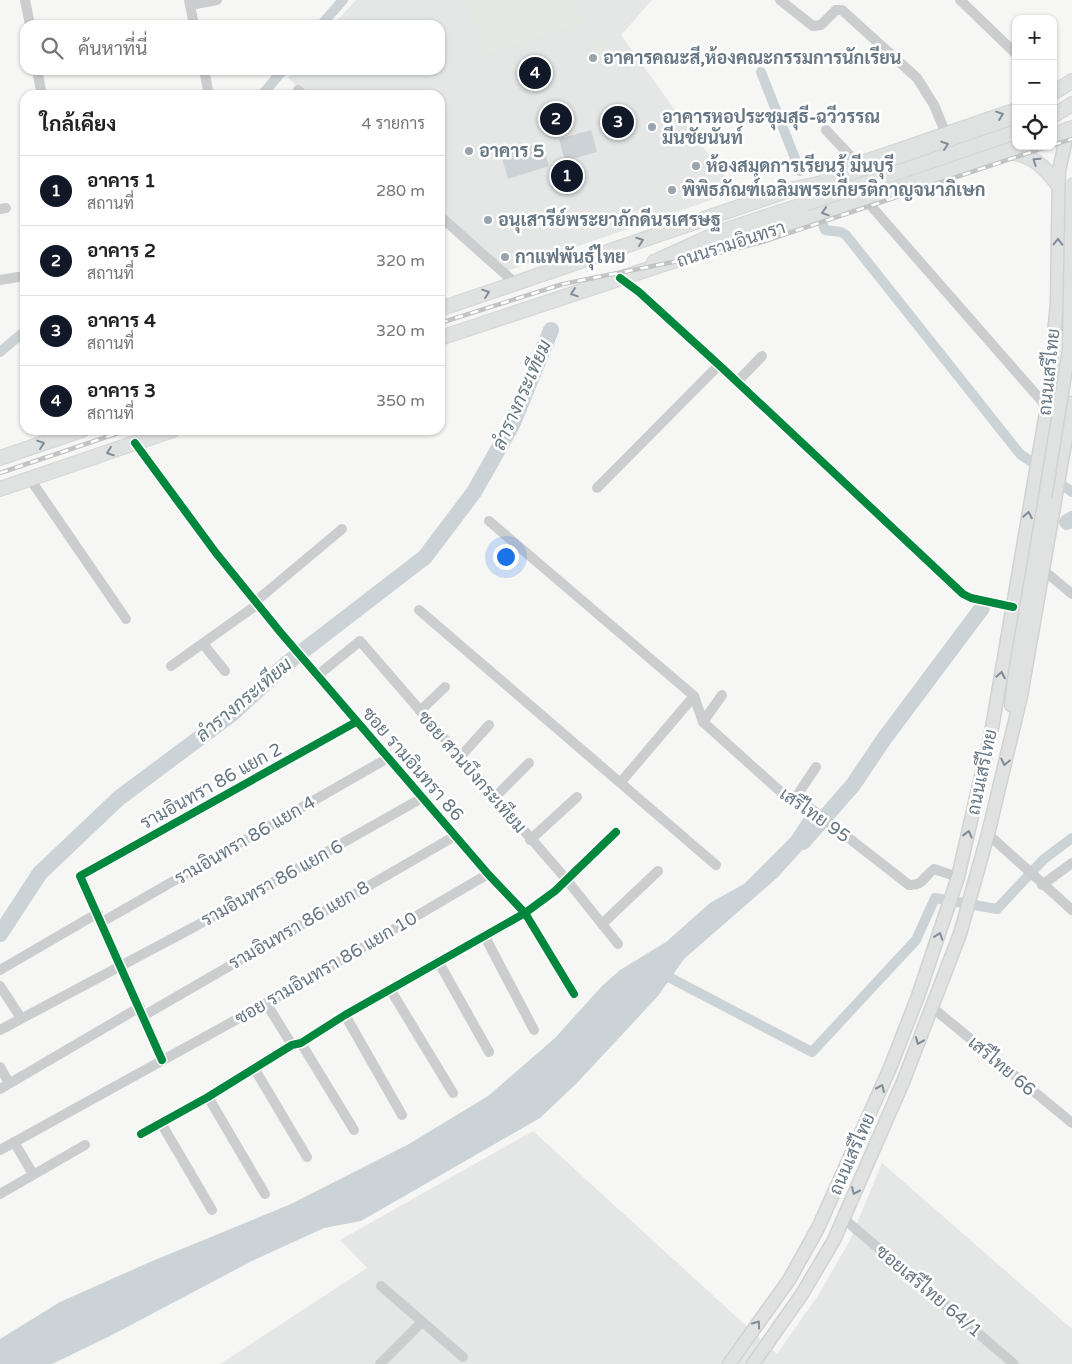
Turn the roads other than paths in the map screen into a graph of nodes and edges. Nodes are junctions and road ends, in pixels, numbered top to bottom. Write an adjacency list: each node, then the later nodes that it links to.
1 (25, 0): 6 (street)
2 (217, 0): 4 (street)
3 (960, 0): 8 (street)
4 (190, 2): 7 (street)
5 (787, 2): 24 (street)
6 (29, 20)
7 (193, 20)
8 (1012, 50)
9 (38, 75): 12 (street)
10 (205, 75): 13 (street)
11 (1072, 81): 14 (highway)
12 (41, 90)
13 (208, 90)
14 (1057, 91)
15 (1072, 102): 16 (highway); 18 (highway)
16 (1057, 107)
17 (1012, 111): 24 (highway, one-way to 17)
18 (1057, 113)
19 (1012, 123): 27 (highway, ถนนรามอินทรา, one-way to 19)
20 (1071, 126): 23 (highway); 30 (main road, ถนนเสรีไทย)
21 (826, 130): 28 (street)
22 (1012, 133): 35 (highway, bridge)
23 (1057, 133)
24 (946, 134): 28 (highway)
25 (1012, 149): 26 (highway, ถนนรามอินทรา)
26 (1004, 152): 29 (highway, ถนนรามอินทรา); 30 (highway, one-way to 26)
27 (920, 154): 29 (highway); 31 (highway, ถนนรามอินทรา)
28 (858, 164): 31 (highway)
29 (929, 178): 32 (highway, ถนนรามอินทรา)
30 (1065, 184): 40 (main road, ถนนเสรีไทย, one-way to 30); 54 (main road, bridge)
31 (789, 190): 37 (highway, ถนนรามอินทรา, one-way to 31)
32 (865, 199): 35 (highway, ถนนรามอินทรา, one-way to 35); 46 (street)
33 (445, 220): 37 (street)
34 (18, 277): 36 (street)
35 (620, 278): 41 (highway, ถนนรามอินทรา, one-way to 41); 43 (street)
36 (0, 280)
37 (515, 283): 38 (highway, ถนนรามอินทรา, one-way to 37)
38 (445, 307)
39 (1072, 319): 40 (main road)
40 (1055, 322): 46 (main road, ถนนเสรีไทย)
41 (445, 336)
42 (762, 356): 44 (street)
43 (719, 365): 44 (street); 52 (street)
44 (737, 382): 60 (street)
45 (1072, 403): 54 (main road, ถนนเสรีไทย)
46 (1047, 407): 60 (main road, ถนนเสรีไทย, one-way to 46)
47 (67, 435): 50 (highway, one-way to 47)
48 (158, 435): 49 (highway)
49 (135, 443): 51 (highway, one-way to 51); 59 (street, ซอย รามอินทรา 86)
50 (0, 458)
51 (30, 478): 53 (highway); 62 (street)
52 (598, 488)
53 (0, 489)
54 (1049, 503): 57 (main road, ถนนเสรีไทย); 74 (main road)
55 (489, 521): 69 (street)
56 (342, 529): 59 (street)
57 (1041, 571): 58 (street); 74 (main road, ถนนเสรีไทย)
58 (1072, 594)
59 (257, 603): 63 (street); 66 (street, ซอย รามอินทรา 86)
60 (1013, 607): 93 (main road, ถนนเสรีไทย, one-way to 60)
61 (418, 610): 79 (street)
62 (126, 619)
63 (203, 644): 64 (street); 65 (street)
64 (171, 666)
65 (225, 671)
66 (317, 674): 70 (street, ซอย สวนบึงกระเทียม); 71 (street, ซอย รามอินทรา 86)
67 (445, 687): 70 (street)
68 (722, 695): 72 (street)
69 (694, 696): 72 (street, เสรีไทย 95); 79 (street)
70 (420, 711): 76 (street, ซอย สวนบึงกระเทียม)
71 (356, 722): 75 (street, ซอย รามอินทรา 86); 97 (street, รามอินทรา 86 แยก 2)
72 (703, 722): 80 (street, เสรีไทย 95)
73 (489, 725): 76 (street)
74 (1012, 733): 85 (main road, ถนนเสรีไทย, one-way to 85)
75 (388, 758): 81 (street, ซอย รามอินทรา 86); 97 (street, รามอินทรา 86 แยก 4)
76 (460, 758): 82 (street, ซอย สวนบึงกระเทียม)
77 (529, 763): 82 (street)
78 (816, 767): 80 (street)
79 (621, 782): 89 (street)
80 (796, 797): 93 (street, เสรีไทย 95)
81 (422, 798): 86 (street, ซอย รามอินทรา 86); 102 (street, รามอินทรา 86 แยก 6)
82 (494, 798): 87 (street, ซอย สวนบึงกระเทียม)
83 (577, 798): 87 (street)
84 (616, 832): 92 (street)
85 (988, 834): 94 (street); 108 (main road, ถนนเสรีไทย)
86 (455, 836): 91 (street, ซอย รามอินทรา 86); 109 (street, รามอินทรา 86 แยก 8)
87 (530, 840): 92 (street, ซอย สวนบึงกระเทียม)
88 (1072, 863): 94 (street)
89 (716, 865)
90 (658, 872): 98 (street)
91 (488, 874): 96 (street, ซอย รามอินทรา 86); 107 (street, ซอย รามอินทรา 86 แยก 10)
92 (566, 879): 96 (street); 98 (street, ซอย สวนบึงกระเทียม)
93 (957, 879): 141 (main road, ถนนเสรีไทย, one-way to 93)
94 (1041, 884): 95 (street)
95 (1072, 910)
96 (525, 913): 99 (street); 106 (street, ซอย รามอินทรา 86)
97 (100, 918): 102 (street); 103 (street, รามอินทรา 86 แยก 4)
98 (602, 924): 100 (street, ซอย สวนบึงกระเทียม)
99 (484, 935): 101 (street); 113 (street)
100 (618, 944)
101 (438, 961): 105 (street); 115 (street)
102 (120, 967): 109 (street); 111 (street, รามอินทรา 86 แยก 6)
103 (0, 970)
104 (0, 986): 111 (street)
105 (390, 989): 110 (street); 121 (street)
106 (574, 994)
107 (266, 1003): 114 (street); 116 (street, ซอย รามอินทรา 86 แยก 10)
108 (933, 1008): 125 (street, เสรีไทย 66); 136 (main road, ถนนเสรีไทย, one-way to 136)
109 (141, 1012): 116 (street); 119 (street, รามอินทรา 86 แยก 8)
110 (345, 1015): 114 (street); 123 (street)
111 (21, 1018): 112 (street, รามอินทรา 86 แยก 6)
112 (0, 1030)
113 (534, 1030)
114 (296, 1044): 118 (street); 126 (street)
115 (489, 1052)
116 (162, 1060): 128 (street, ซอย รามอินทรา 86 แยก 10)
117 (0, 1067): 119 (street)
118 (254, 1068): 122 (street); 131 (street)
119 (10, 1083): 120 (street, รามอินทรา 86 แยก 8)
120 (0, 1089)
121 (454, 1093)
122 (208, 1097): 124 (street); 134 (street)
123 (402, 1115)
124 (160, 1123): 127 (street); 135 (street)
125 (1072, 1123)
126 (354, 1130)
127 (141, 1134)
128 (14, 1142): 130 (street, ซอย รามอินทรา 86 แยก 10); 132 (street)
129 (86, 1145): 132 (street)
130 (0, 1150)
131 (307, 1157)
132 (33, 1174): 133 (street)
133 (0, 1194)
134 (265, 1194)
135 (212, 1210)
136 (843, 1218): 142 (main road, ถนนเสรีไทย); 143 (street, ซอยเสรีไทย 64/1)
137 (381, 1286): 138 (street)
138 (422, 1322): 139 (street); 140 (street)
139 (463, 1357)
140 (380, 1364)
141 (728, 1364)
142 (753, 1364)
143 (1014, 1364)

